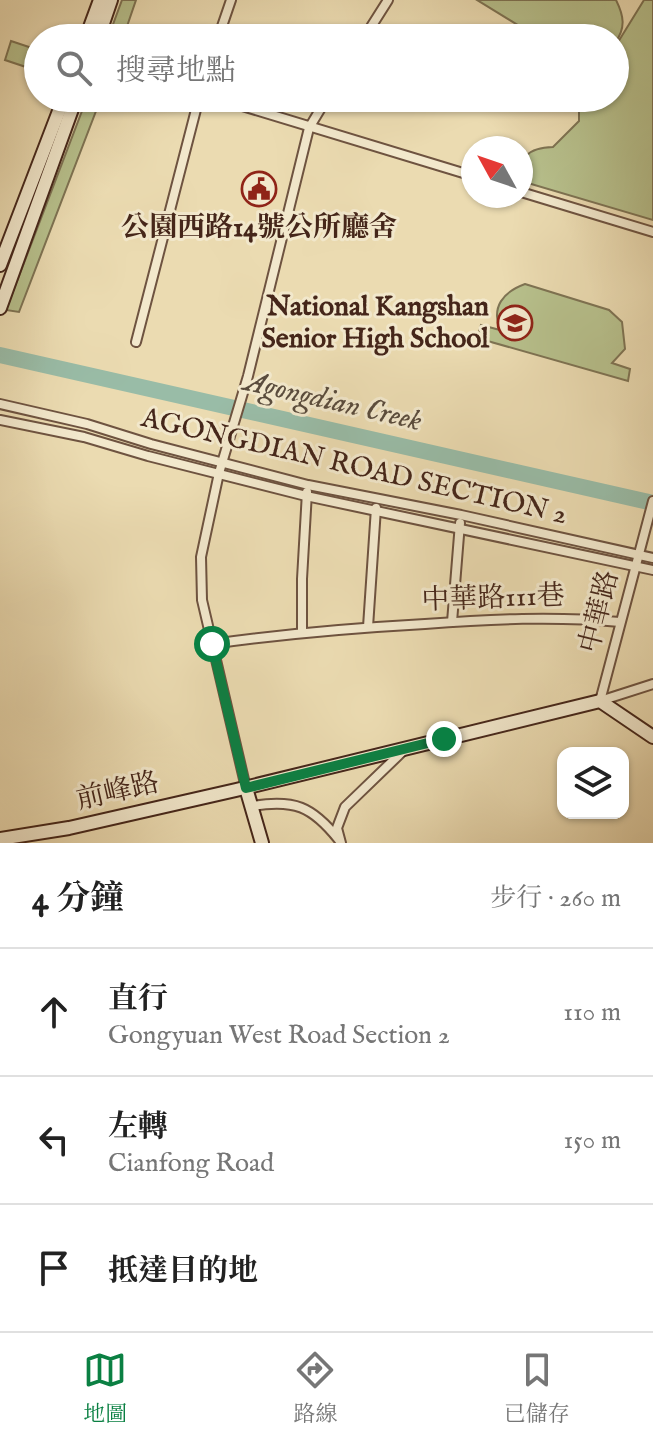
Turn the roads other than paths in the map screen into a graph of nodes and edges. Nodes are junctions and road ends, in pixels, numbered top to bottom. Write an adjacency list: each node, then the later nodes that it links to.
1 (100, 0): 5 (main road)
2 (111, 0): 6 (main road)
3 (231, 0): 7 (street)
4 (388, 0): 8 (street)
5 (91, 24)
6 (103, 24)
7 (223, 24)
8 (373, 24)
9 (59, 112): 18 (main road)
10 (71, 112): 19 (main road)
11 (196, 112): 20 (street)
12 (259, 112): 14 (street)
13 (319, 112): 14 (street)
14 (309, 128): 15 (street); 25 (street)
15 (461, 172)
16 (533, 196): 17 (street)
17 (653, 232)
18 (0, 265)
19 (0, 308)
20 (136, 342)
21 (0, 404): 23 (street, AGONGDIAN ROAD SECTION 2)
22 (0, 420): 24 (street, AGONGDIAN ROAD SECTION 2)
23 (87, 424): 24 (street); 25 (street, AGONGDIAN ROAD SECTION 2)
24 (84, 437): 26 (street, AGONGDIAN ROAD SECTION 2)
25 (223, 462): 26 (street); 27 (street, AGONGDIAN ROAD SECTION 2)
26 (219, 473): 28 (street, AGONGDIAN ROAD SECTION 2); 44 (street)
27 (308, 485): 28 (street); 29 (street, AGONGDIAN ROAD SECTION 2)
28 (306, 496): 31 (street, AGONGDIAN ROAD SECTION 2); 43 (street)
29 (377, 499): 31 (street); 32 (street, AGONGDIAN ROAD SECTION 2)
30 (653, 501): 36 (street, 中華路)
31 (375, 511): 33 (street, AGONGDIAN ROAD SECTION 2); 42 (street)
32 (461, 515): 33 (street); 34 (street, AGONGDIAN ROAD SECTION 2)
33 (460, 527): 35 (street, AGONGDIAN ROAD SECTION 2); 40 (street)
34 (551, 536): 35 (street); 36 (street, AGONGDIAN ROAD SECTION 2)
35 (549, 547): 38 (street, AGONGDIAN ROAD SECTION 2)
36 (637, 555): 37 (street, AGONGDIAN ROAD SECTION 2); 38 (street, 中華路)
37 (653, 558)
38 (634, 566): 39 (street, AGONGDIAN ROAD SECTION 2); 41 (street, 中華路)
39 (653, 570)
40 (452, 622): 41 (street, 中華路111巷); 42 (street, 中華路111巷)
41 (620, 622): 46 (street, 中華路)
42 (368, 627): 43 (street, 中華路111巷)
43 (302, 631): 44 (street, 中華路111巷)
44 (212, 644): 49 (street)
45 (653, 684): 46 (street)
46 (600, 701): 47 (main road); 48 (main road, 前峰路)
47 (653, 737)
48 (405, 749): 49 (main road, 前峰路); 52 (street)
49 (246, 788): 50 (main road); 51 (main road, 前峰路)
50 (252, 806): 52 (street); 53 (main road)
51 (2, 840)
52 (340, 842)
53 (262, 843)

